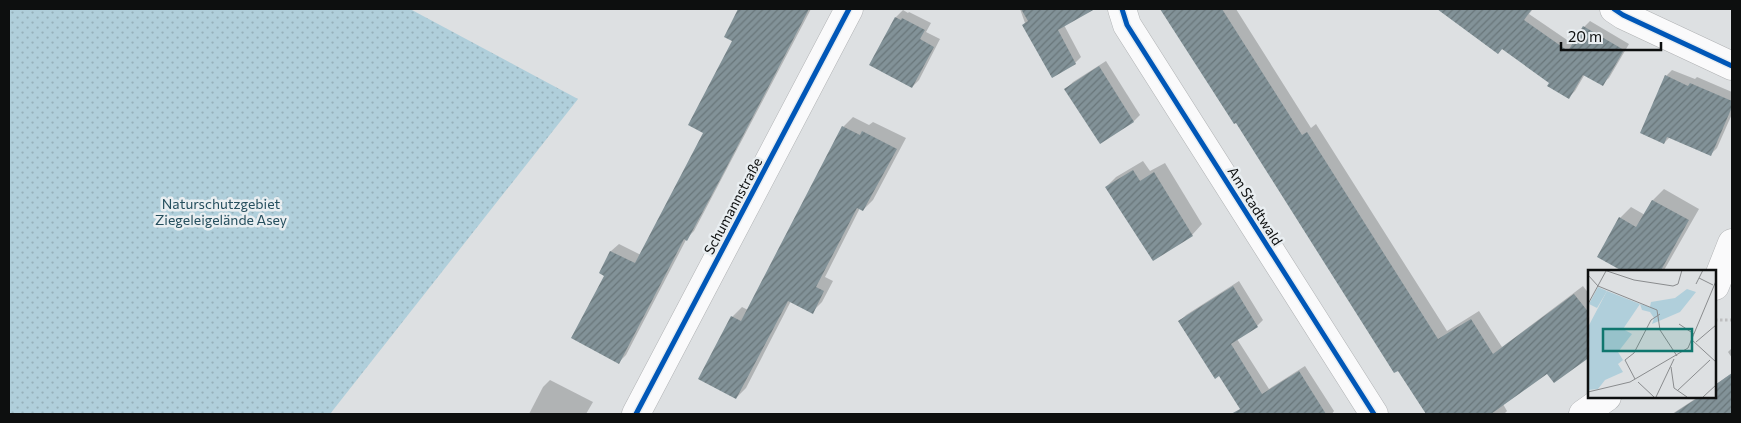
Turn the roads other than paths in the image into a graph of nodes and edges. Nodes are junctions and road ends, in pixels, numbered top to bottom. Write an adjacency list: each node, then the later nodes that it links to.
1 (849, 9): 8 (street, Schumannstraße)
2 (1122, 9): 9 (street, Am Stadtwald)
3 (1614, 9): 4 (street)
4 (1732, 66)
5 (1732, 243): 6 (street)
6 (1716, 283)
7 (1606, 398): 10 (street)
8 (636, 414)
9 (1374, 414)
10 (1583, 414)

